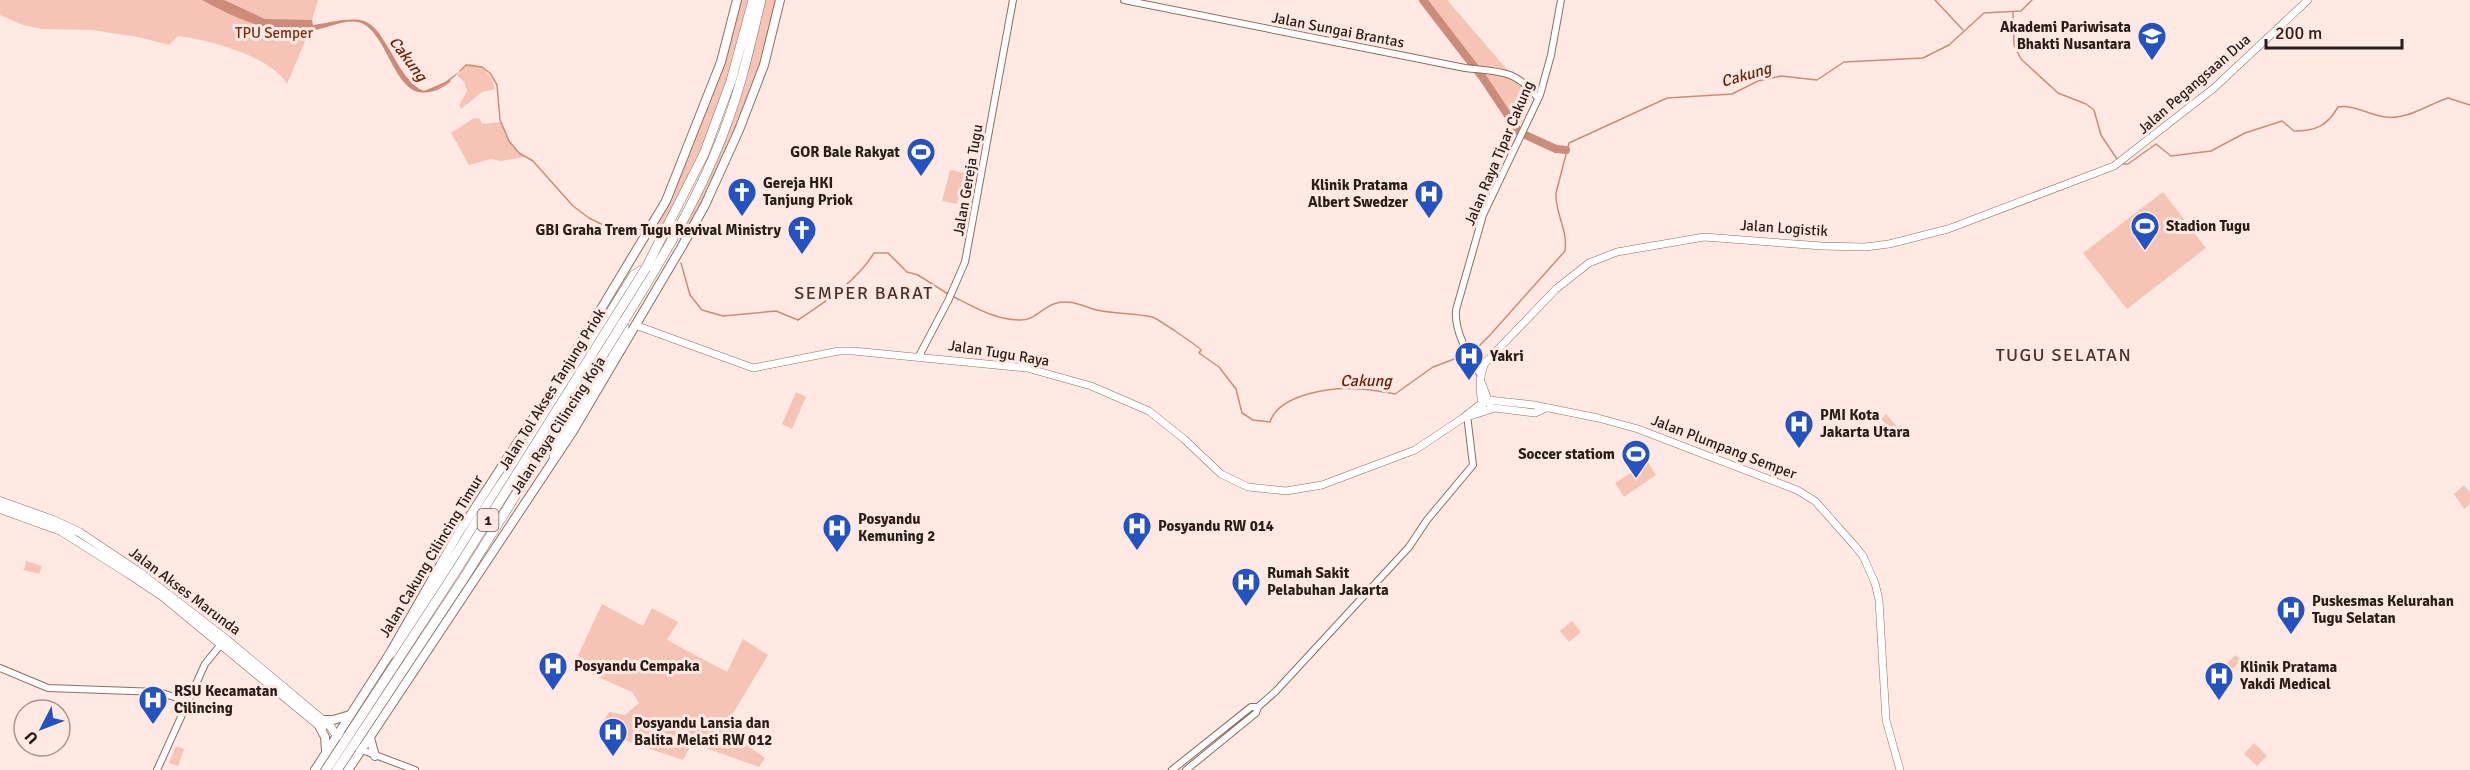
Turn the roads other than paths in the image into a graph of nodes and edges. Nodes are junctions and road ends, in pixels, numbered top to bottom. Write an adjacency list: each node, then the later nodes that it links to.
1 (737, 0): 24 (highway, Jalan Cakung Cilincing Timur)
2 (753, 0): 11 (highway, Jalan Tol Akses Tanjung Priok / 1)
3 (761, 0): 12 (highway, Jalan Tol Akses Tanjung Priok / 1)
4 (780, 0): 13 (highway, Jalan Raya Cilincing Koja)
5 (1013, 0): 14 (street, Jalan Gereja Tugu)
6 (1124, 0): 9 (street, Jalan Sungai Brantas)
7 (1561, 0): 9 (street, Jalan Raya Tipar Cakung)
8 (2307, 0): 10 (main road, Jalan Pegangsaan Dua)
9 (1538, 98): 15 (street, Jalan Raya Tipar Cakung)
10 (2119, 162): 15 (main road, Jalan Logistik)
11 (646, 268): 24 (highway); 37 (highway, Jalan Tol Akses Tanjung Priok / 1, bridge)
12 (624, 321): 20 (highway); 38 (highway, Jalan Tol Akses Tanjung Priok / 1, bridge)
13 (635, 325): 14 (main road, Jalan Tugu Raya); 20 (highway, Jalan Raya Cilincing Koja)
14 (919, 356): 19 (main road, Jalan Tugu Raya)
15 (1480, 377): 16 (main road)
16 (1485, 401): 17 (main road, Jalan Plumpang Semper); 18 (main road); 19 (main road)
17 (1546, 408): 18 (main road, Jalan Plumpang Semper); 43 (main road, Jalan Plumpang Semper)
18 (1488, 410): 19 (main road, Jalan Plumpang Semper)
19 (1466, 417): 27 (street)
20 (554, 458): 30 (highway, Jalan Raya Cilincing Koja)
21 (0, 501): 23 (main road, Jalan Akses Marunda)
22 (0, 509): 23 (main road, Jalan Akses Marunda)
23 (224, 642): 26 (street); 29 (main road, Jalan Akses Marunda)
24 (389, 655): 28 (highway, Jalan Cakung Cilincing Timur)
25 (0, 669): 26 (street)
26 (189, 702): 35 (street)
27 (1258, 707): 41 (street); 42 (street)
28 (352, 713): 29 (highway); 30 (highway); 31 (highway, Jalan Cakung Cilincing Timur)
29 (320, 722): 31 (main road, Jalan Akses Marunda); 33 (highway)
30 (376, 728): 32 (highway, Jalan Raya Cilincing Koja)
31 (336, 733): 32 (main road, Jalan Akses Marunda); 33 (highway, Jalan Cakung Cilincing Timur)
32 (364, 744): 34 (highway); 34 (street); 39 (highway, Jalan Raya Cilincing Koja)
33 (326, 752): 36 (highway, Jalan Cakung Cilincing Timur)
34 (375, 756): 40 (street)
35 (157, 770)
36 (315, 770)
37 (326, 770)
38 (337, 770)
39 (348, 770)
40 (415, 770)
41 (1172, 770)
42 (1186, 770)
43 (1900, 770)

